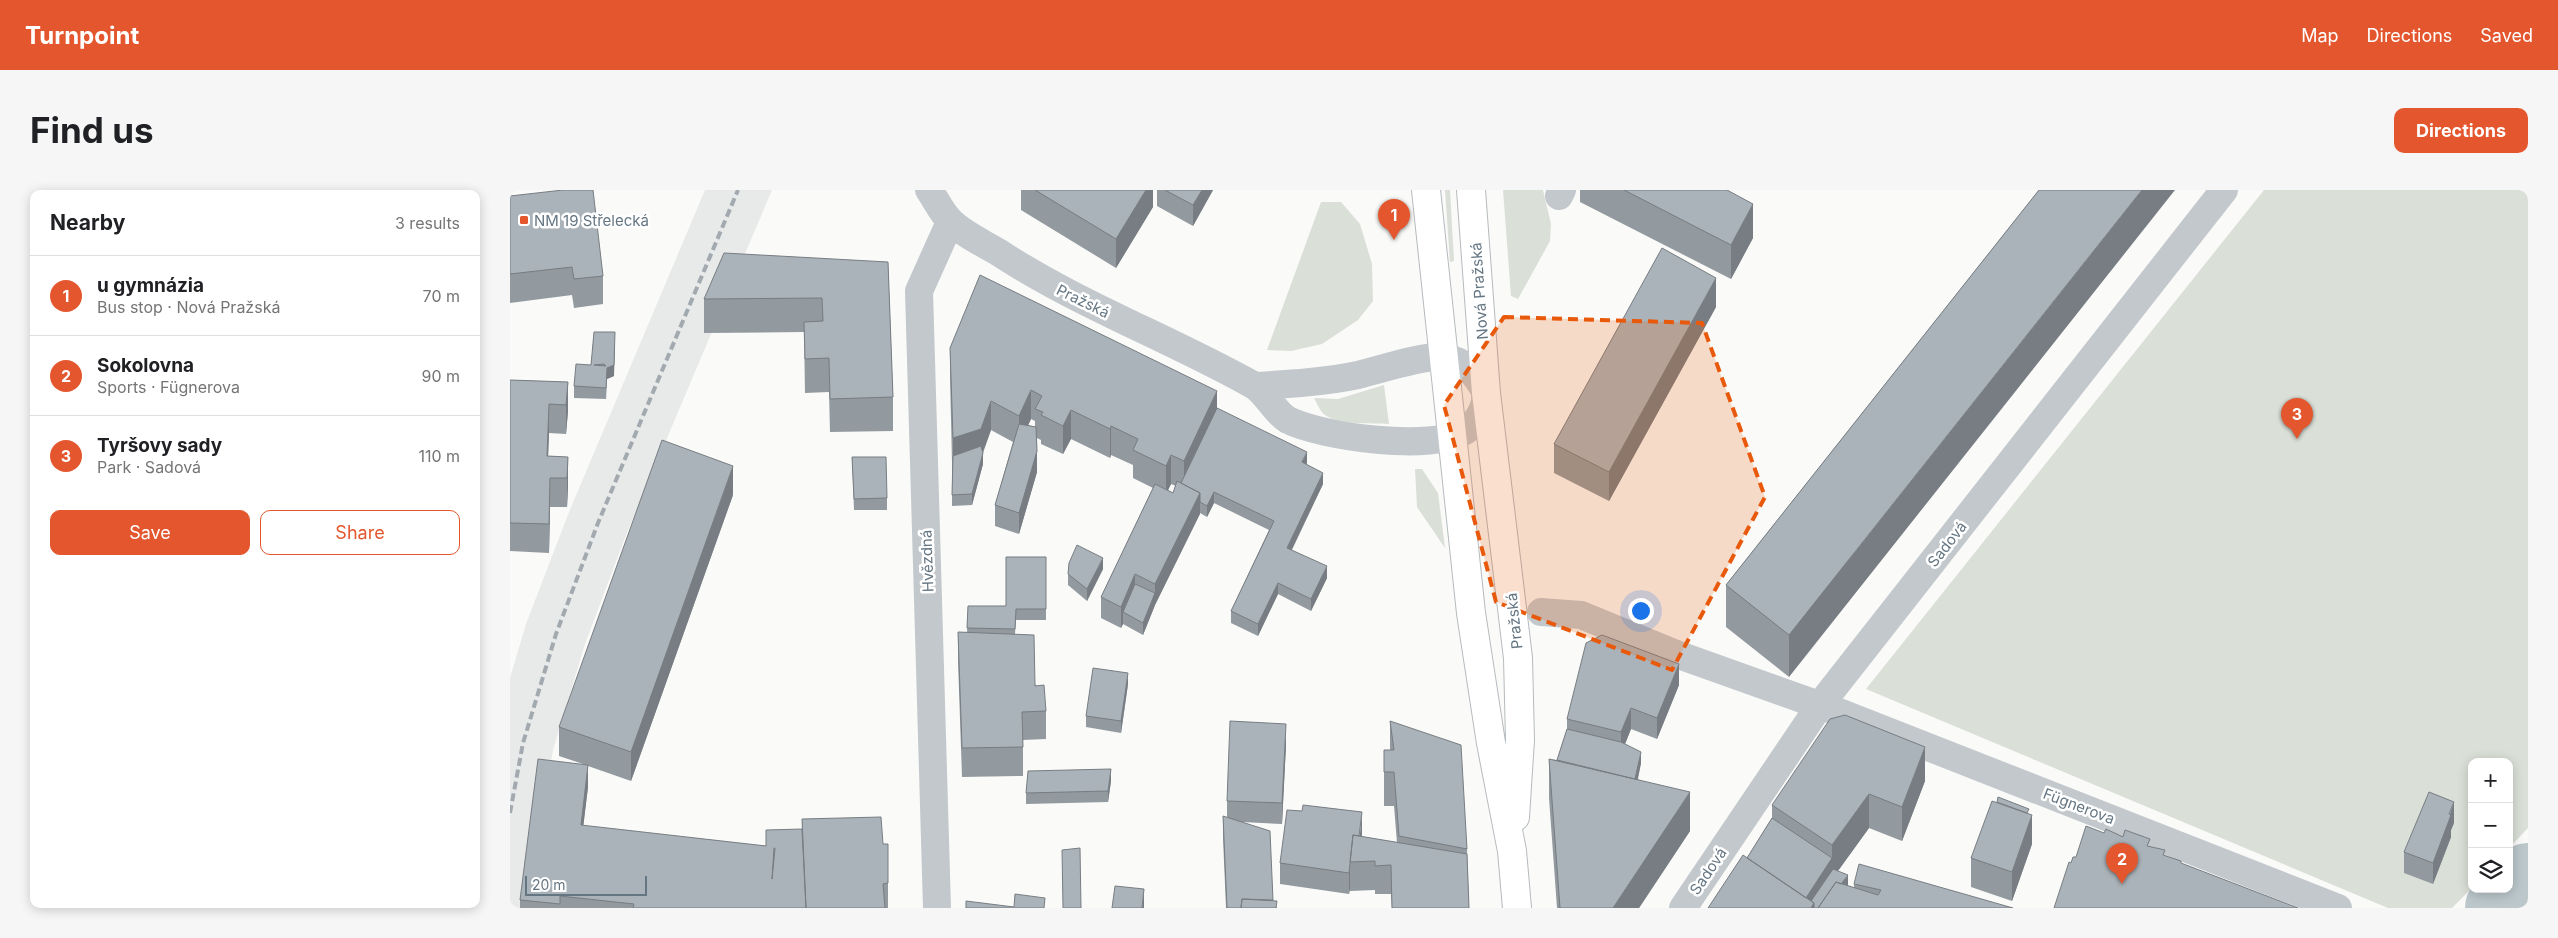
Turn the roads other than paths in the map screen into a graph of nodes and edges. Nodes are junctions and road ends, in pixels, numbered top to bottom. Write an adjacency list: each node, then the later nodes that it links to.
1 (929, 190): 5 (street, Pražská)
2 (1426, 190): 6 (main road)
3 (1471, 190): 8 (main road, Nová Pražská)
4 (2224, 190): 11 (street, Sadová)
5 (950, 222): 7 (street, Pražská); 13 (street, Hvězdná)
6 (1443, 357): 7 (street, Pražská); 8 (street, Pražská); 9 (main road, Pražská)
7 (1255, 386): 9 (street, Pražská)
8 (1486, 393): 9 (street, Pražská); 12 (main road, Pražská)
9 (1451, 437): 12 (main road, Pražská)
10 (1540, 612): 11 (street, Fügnerova)
11 (1820, 705): 15 (street, Sadová); 16 (street, Fügnerova)
12 (1512, 851): 14 (main road, Pražská)
13 (937, 908)
14 (1517, 908)
15 (1683, 908)
16 (2338, 908)

